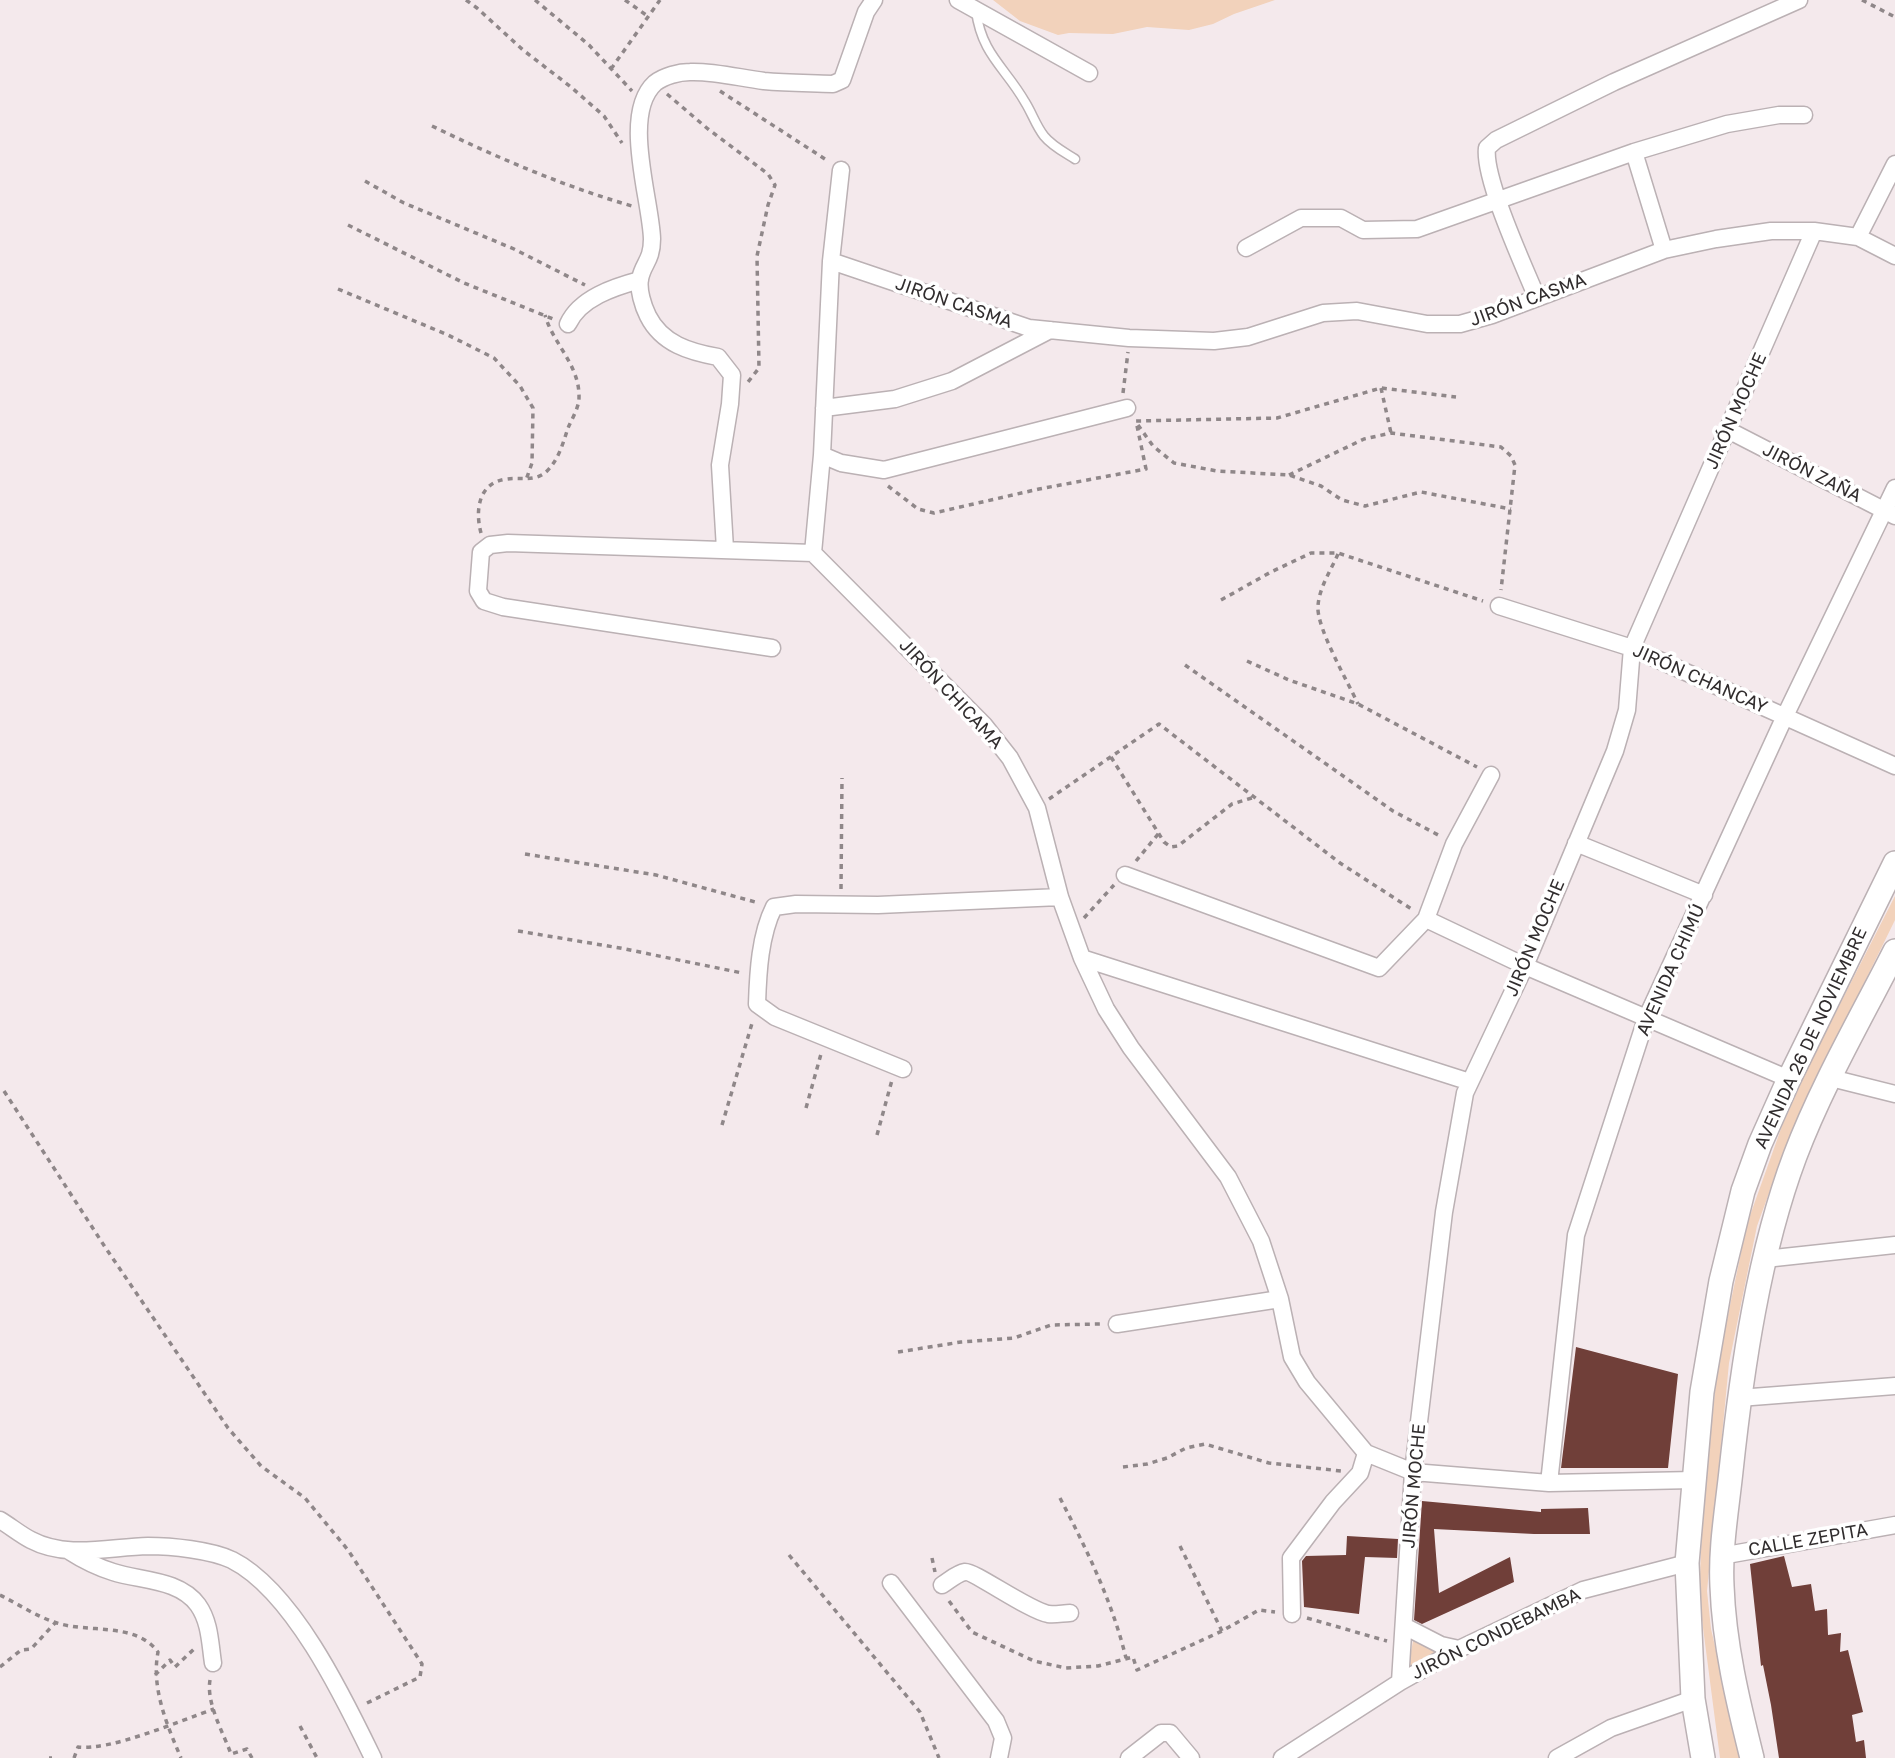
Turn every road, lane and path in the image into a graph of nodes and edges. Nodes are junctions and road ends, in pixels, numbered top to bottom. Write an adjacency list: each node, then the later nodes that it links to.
1 (466, 0): 19 (path)
2 (535, 0): 12 (path)
3 (625, 0): 10 (path)
4 (660, 0): 10 (path)
5 (874, 0): 13 (street)
6 (958, 0): 9 (street)
7 (1799, 0): 25 (street)
8 (1861, 0): 11 (path)
9 (976, 10): 14 (street); 21 (lane)
10 (649, 16): 12 (path)
11 (1895, 17)
12 (611, 69): 16 (path)
13 (692, 71): 15 (street); 23 (path)
14 (1089, 72)
15 (655, 84): 16 (street); 44 (path)
16 (642, 103): 26 (street)
17 (1804, 115): 20 (street)
18 (432, 126): 26 (path)
19 (622, 144)
20 (1634, 152): 25 (street); 31 (street)
21 (1075, 159)
22 (1895, 164): 29 (street)
23 (841, 170): 33 (street)
24 (365, 181): 36 (path)
25 (1498, 200): 30 (street); 37 (street)
26 (648, 211): 34 (street)
27 (348, 225): 38 (path)
28 (1814, 231): 29 (street, JIRÓN CASMA); 31 (street, JIRÓN CASMA); 47 (street, JIRÓN MOCHE)
29 (1858, 237): 32 (street, JIRÓN CASMA)
30 (1246, 248)
31 (1664, 250): 37 (street, JIRÓN CASMA)
32 (1895, 256)
33 (831, 261): 40 (street, JIRÓN CASMA); 45 (street)
34 (640, 280): 36 (street); 44 (street)
35 (338, 289): 52 (path)
36 (603, 293): 39 (street)
37 (1537, 298): 41 (street, JIRÓN CASMA)
38 (545, 315): 39 (path); 52 (path)
39 (568, 324)
40 (1050, 330): 41 (street, JIRÓN CASMA); 45 (street)
41 (1129, 338): 46 (path)
42 (1381, 388): 43 (path); 46 (path); 48 (path)
43 (1456, 397)
44 (730, 404): 57 (street)
45 (824, 408): 49 (street)
46 (1132, 414): 50 (street); 50 (path); 51 (path)
47 (1728, 430): 55 (street, JIRÓN ZAÑA); 63 (street, JIRÓN MOCHE)
48 (1391, 433): 51 (path); 54 (path)
49 (822, 455): 50 (street); 58 (street)
50 (865, 467)
51 (1289, 475): 54 (path)
52 (526, 480): 56 (path)
53 (1895, 488): 55 (street, AVENIDA CHIMÚ)
54 (1511, 509): 61 (path)
55 (1889, 514): 67 (street, AVENIDA CHIMÚ)
56 (485, 548): 57 (street); 62 (street)
57 (725, 549): 58 (street)
58 (813, 553): 73 (street, JIRÓN CHICAMA)
59 (1338, 553): 60 (path); 61 (path); 66 (path)
60 (1221, 600)
61 (1499, 606): 63 (street, JIRÓN CHANCAY)
62 (772, 648)
63 (1632, 648): 67 (street, JIRÓN CHANCAY); 74 (street, JIRÓN MOCHE)
64 (1247, 661): 66 (path)
65 (1185, 665): 75 (path)
66 (1358, 704): 70 (path)
67 (1785, 716): 69 (street, JIRÓN CHANCAY); 79 (street, AVENIDA CHIMÚ)
68 (1111, 757): 72 (path); 72 (path); 73 (path)
69 (1895, 766)
70 (1491, 775): 75 (street)
71 (842, 778): 81 (path)
72 (1255, 797): 83 (path)
73 (1037, 808): 80 (street, JIRÓN CHICAMA)
74 (1576, 843): 79 (street); 87 (street, JIRÓN MOCHE)
75 (1454, 844): 83 (street)
76 (525, 854): 82 (path)
77 (1895, 863): 94 (main road, AVENIDA 26 DE NOVIEMBRE)
78 (1125, 875): 83 (street)
79 (1704, 895): 90 (street, AVENIDA CHIMÚ)
80 (1060, 897): 81 (street); 86 (street, JIRÓN CHICAMA)
81 (840, 905): 82 (street)
82 (774, 907): 88 (street)
83 (1426, 919): 87 (street)
84 (518, 930): 88 (path)
85 (1895, 951): 93 (main road, AVENIDA 26 DE NOVIEMBRE)
86 (1082, 958): 95 (street); 103 (street, JIRÓN CHICAMA)
87 (1525, 966): 90 (street); 95 (street, JIRÓN MOCHE)
88 (758, 976): 89 (street)
89 (757, 1004): 91 (street); 99 (path)
90 (1646, 1019): 94 (street); 113 (street, AVENIDA CHIMÚ)
91 (825, 1039): 92 (street); 98 (path)
92 (899, 1068): 100 (path)
93 (1831, 1078): 97 (street); 102 (main road, AVENIDA 26 DE NOVIEMBRE)
94 (1789, 1079): 112 (main road, AVENIDA 26 DE NOVIEMBRE)
95 (1470, 1082): 110 (street, JIRÓN MOCHE)
96 (4, 1091): 142 (path)
97 (1895, 1094)
98 (806, 1108)
99 (722, 1125)
100 (877, 1135)
101 (1895, 1245): 102 (street)
102 (1765, 1259): 107 (main road, AVENIDA 26 DE NOVIEMBRE)
103 (1280, 1299): 104 (street); 108 (street, JIRÓN CHICAMA)
104 (1117, 1324): 105 (path)
105 (898, 1352)
106 (1895, 1386): 107 (street)
107 (1739, 1398): 120 (main road, AVENIDA 26 DE NOVIEMBRE)
108 (1366, 1453): 110 (street); 111 (street)
109 (1123, 1467): 111 (path)
110 (1413, 1472): 113 (street); 129 (street, JIRÓN MOCHE)
111 (1360, 1473): 127 (street)
112 (1694, 1480): 113 (street); 122 (main road, AVENIDA 26 DE NOVIEMBRE)
113 (1549, 1483)
114 (1060, 1498): 133 (path)
115 (0, 1520): 118 (street)
116 (1895, 1525): 120 (street, CALLE ZEPITA)
117 (1180, 1546): 130 (path)
118 (69, 1551): 134 (street); 142 (street)
119 (789, 1555): 150 (path)
120 (1721, 1556): 157 (main road, AVENIDA 26 DE NOVIEMBRE)
121 (932, 1558): 124 (path)
122 (1687, 1563): 132 (street, JIRÓN CONDEBAMBA); 140 (main road, AVENIDA 26 DE NOVIEMBRE)
123 (891, 1583): 151 (street)
124 (942, 1586): 126 (street); 133 (path)
125 (0, 1595): 128 (path)
126 (1070, 1613)
127 (1292, 1614): 130 (path); 131 (path)
128 (55, 1623): 135 (path); 136 (path)
129 (1404, 1626): 131 (street, JIRÓN MOCHE); 132 (street)
130 (1222, 1630): 133 (path)
131 (1402, 1646): 138 (street, JIRÓN MOCHE)
132 (1459, 1648): 138 (street, JIRÓN CONDEBAMBA)
133 (1126, 1658)
134 (205, 1660): 136 (path); 139 (path)
135 (0, 1667)
136 (155, 1675): 143 (path)
137 (205, 1678): 139 (path)
138 (1400, 1682): 154 (street, JIRÓN CONDEBAMBA)
139 (208, 1688): 141 (path)
140 (1693, 1699): 155 (street); 156 (main road, AVENIDA 26 DE NOVIEMBRE)
141 (214, 1709): 143 (path); 147 (path)
142 (351, 1712): 149 (street)
143 (167, 1725): 145 (path); 146 (path)
144 (300, 1726): 148 (path)
145 (74, 1758)
146 (181, 1758)
147 (252, 1758)
148 (317, 1758)
149 (373, 1758)
150 (939, 1758)
151 (999, 1758)
152 (1129, 1758): 153 (street)
153 (1191, 1758)
154 (1282, 1758)
155 (1557, 1758)
156 (1703, 1758)
157 (1752, 1758)

